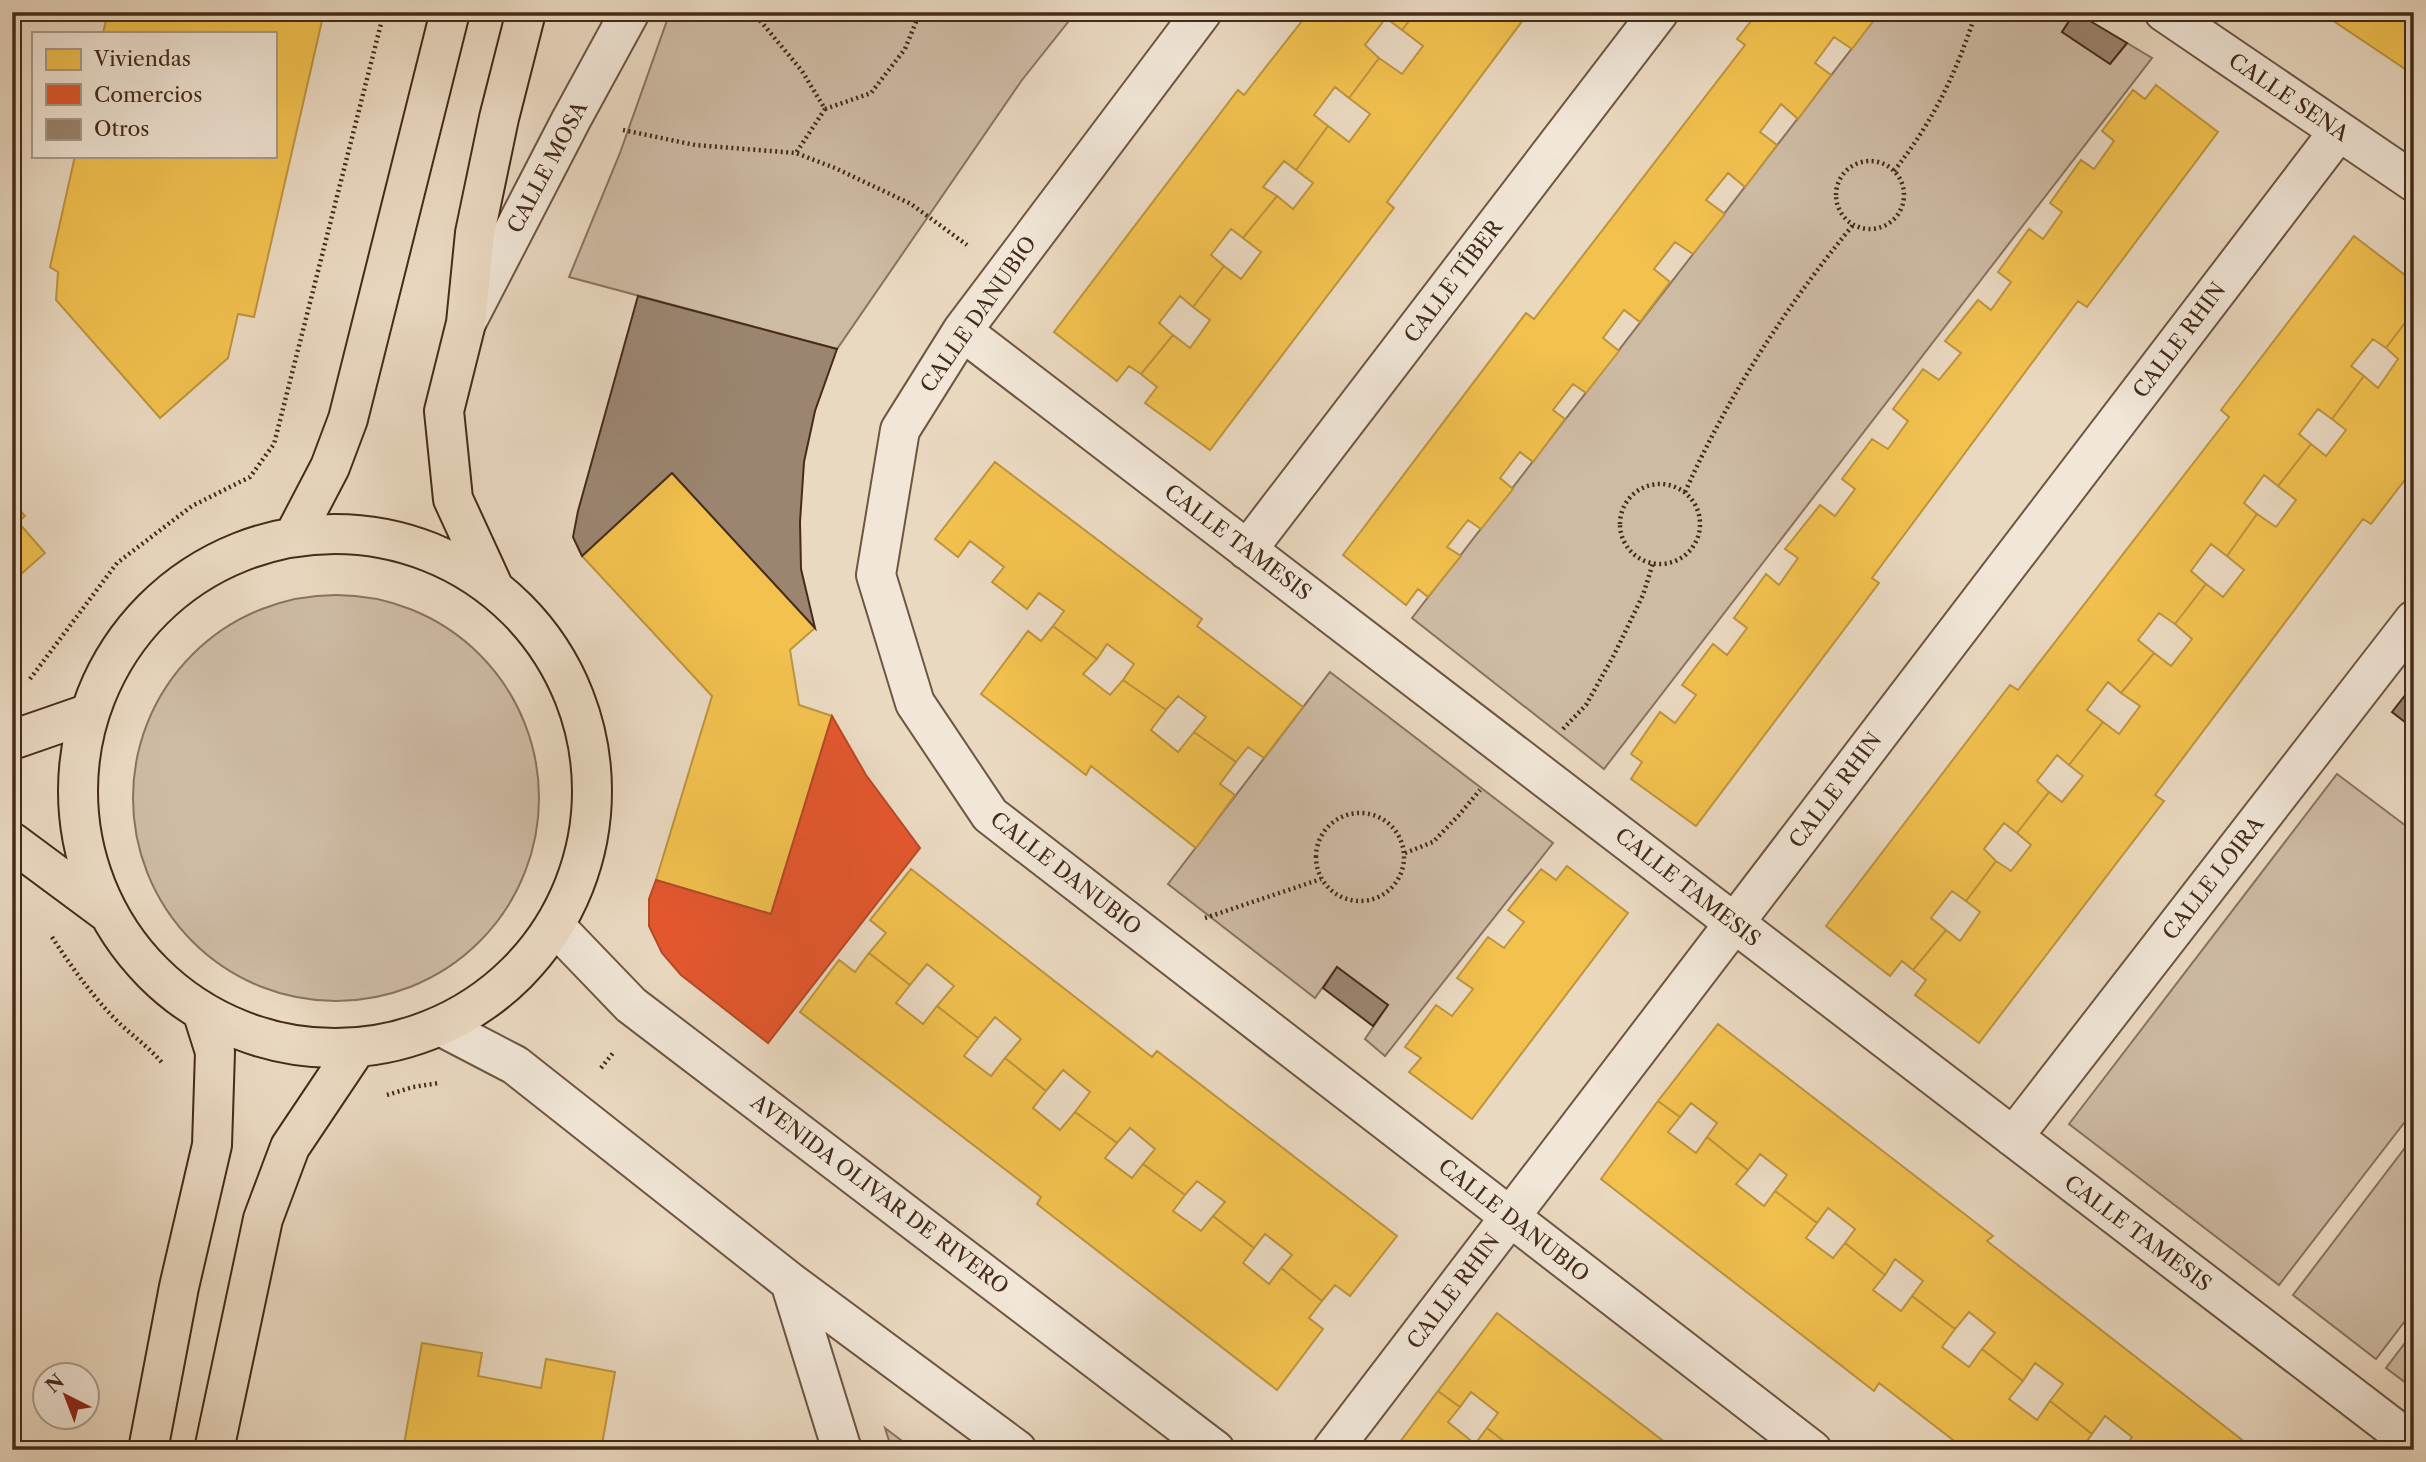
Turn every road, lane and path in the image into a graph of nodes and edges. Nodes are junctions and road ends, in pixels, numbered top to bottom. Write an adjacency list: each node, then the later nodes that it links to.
1 (384, 12): 27 (path)
2 (450, 12): 22 (main road)
3 (526, 12): 19 (main road)
4 (631, 12): 12 (street, CALLE MOSA)
5 (753, 12): 11 (path)
6 (920, 12): 11 (path)
7 (1202, 12): 18 (street, CALLE DANUBIO)
8 (1659, 12): 23 (street, CALLE TÍBER)
9 (1976, 12): 15 (path)
10 (2164, 12): 13 (street, CALLE SENA)
11 (825, 109): 14 (path)
12 (571, 120): 14 (path); 19 (street, CALLE MOSA)
13 (2339, 131): 16 (street, CALLE SENA); 35 (street, CALLE RHIN)
14 (796, 153): 18 (path)
15 (1894, 171): 17 (path); 17 (path)
16 (2414, 182)
17 (1853, 225): 21 (path)
18 (1005, 272): 20 (street, CALLE DANUBIO)
19 (466, 323): 25 (main road)
20 (962, 331): 23 (street, CALLE TAMESIS); 38 (street, CALLE DANUBIO)
21 (1685, 492): 24 (path); 24 (path)
22 (294, 536): 25 (main road); 28 (main road)
23 (1247, 550): 30 (street, CALLE TAMESIS)
24 (1653, 564): 30 (path)
25 (492, 584): 36 (main road)
26 (2414, 620): 45 (street, CALLE LOIRA)
27 (27, 683)
28 (87, 714): 29 (main road); 34 (main road)
29 (12, 740)
30 (1520, 758): 32 (path); 35 (street, CALLE TAMESIS)
31 (12, 842): 34 (main road)
32 (1405, 853): 33 (path); 33 (path)
33 (1321, 879): 38 (path)
34 (105, 911): 39 (main road)
35 (1734, 923): 45 (street, CALLE TAMESIS); 46 (street, CALLE RHIN)
36 (555, 926): 40 (main road); 53 (street, AVENIDA OLIVAR DE RIVERO)
37 (48, 929): 42 (path)
38 (1147, 938): 46 (street, CALLE DANUBIO)
39 (203, 1014): 41 (main road); 49 (main road)
40 (442, 1027): 41 (main road); 47 (street)
41 (355, 1049): 50 (main road)
42 (167, 1070)
43 (446, 1082): 44 (path)
44 (377, 1100)
45 (2013, 1137): 48 (street, CALLE TAMESIS)
46 (1509, 1217): 54 (street, CALLE RHIN); 55 (street, CALLE DANUBIO)
47 (790, 1282): 51 (street); 52 (street)
48 (2414, 1444)
49 (148, 1450)
50 (214, 1450)
51 (842, 1450)
52 (1017, 1450)
53 (1215, 1450)
54 (1332, 1450)
55 (1812, 1450)

